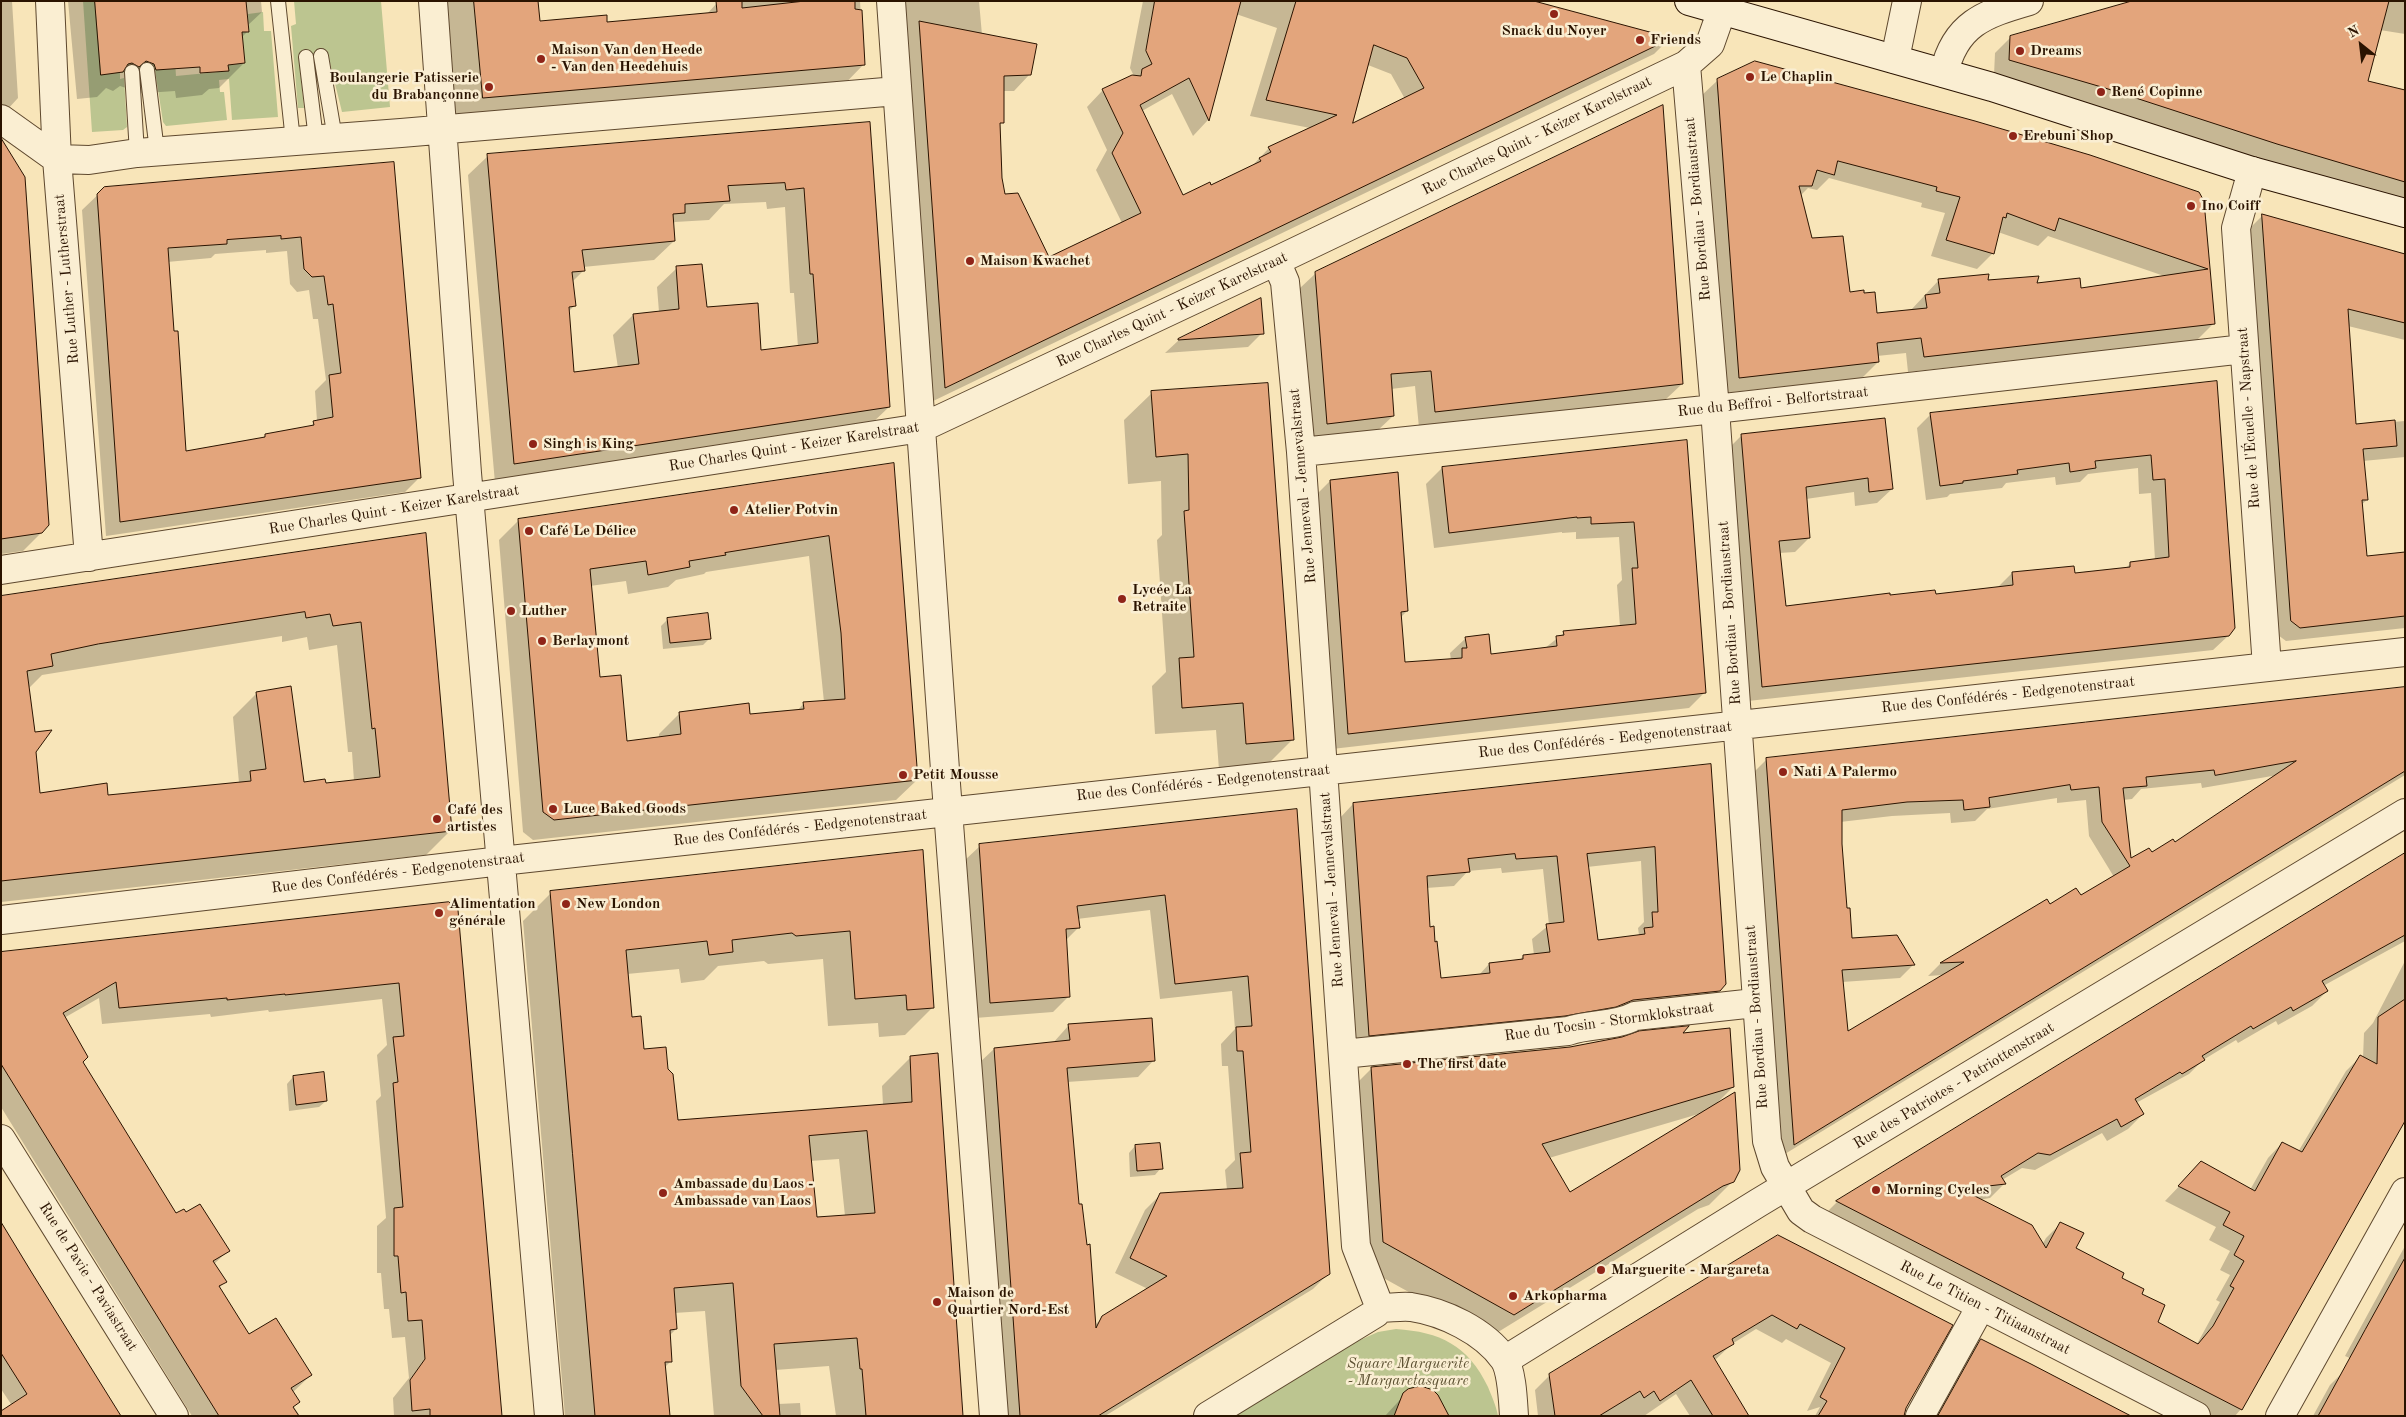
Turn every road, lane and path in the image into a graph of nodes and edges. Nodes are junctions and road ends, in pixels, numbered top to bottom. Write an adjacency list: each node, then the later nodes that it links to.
1 (50, 1): 21 (street, Rue Luther - Lutherstraat)
2 (278, 1): 19 (lane)
3 (433, 1): 18 (street)
4 (891, 1): 16 (street)
5 (1907, 1): 11 (street)
6 (2029, 1): 15 (street)
7 (1693, 2): 8 (street)
8 (1722, 10): 11 (street); 12 (street, Rue Charles Quint - Keizer Karelstraat)
9 (321, 56): 19 (lane)
10 (306, 57): 19 (lane)
11 (1895, 59): 15 (street)
12 (1686, 65): 24 (street, Rue Charles Quint - Keizer Karelstraat); 26 (street, Rue Bordiau - Bordiaustraat)
13 (147, 70): 20 (lane)
14 (132, 72): 20 (lane)
15 (1944, 73): 22 (street)
16 (897, 90): 18 (street); 27 (street)
17 (1, 119): 21 (street)
18 (443, 130): 19 (street); 29 (street)
19 (315, 140): 20 (street)
20 (147, 152): 21 (street)
21 (57, 158): 30 (street, Rue Luther - Lutherstraat)
22 (2252, 171): 23 (street); 25 (street, Rue de l'Écuelle - Napstraat)
23 (2405, 213)
24 (1276, 261): 27 (street, Rue Charles Quint - Keizer Karelstraat); 28 (street, Rue Jenneval - Jennevalstraat)
25 (2244, 349): 26 (street, Rue du Beffroi - Belfortstraat); 33 (street, Rue de l'Écuelle - Napstraat)
26 (1715, 409): 28 (street, Rue du Beffroi - Belfortstraat); 34 (street, Rue Bordiau - Bordiaustraat)
27 (921, 428): 29 (street, Rue Charles Quint - Keizer Karelstraat); 36 (street)
28 (1302, 452): 35 (street, Rue Jenneval - Jennevalstraat)
29 (469, 499): 30 (street, Rue Charles Quint - Keizer Karelstraat); 38 (street)
30 (89, 557): 31 (street, Rue Charles Quint - Keizer Karelstraat)
31 (1, 570)
32 (2405, 652): 33 (street, Rue des Confédérés - Eedgenotenstraat)
33 (2267, 667): 34 (street, Rue des Confédérés - Eedgenotenstraat)
34 (1737, 725): 35 (street, Rue des Confédérés - Eedgenotenstraat); 40 (street, Rue Bordiau - Bordiaustraat)
35 (1324, 770): 36 (street, Rue des Confédérés - Eedgenotenstraat); 41 (street, Rue Jenneval - Jennevalstraat)
36 (948, 812): 38 (street, Rue des Confédérés - Eedgenotenstraat); 50 (street)
37 (2405, 813): 43 (street, Rue des Patriotes - Patriottenstraat)
38 (501, 861): 39 (street, Rue des Confédérés - Eedgenotenstraat); 49 (street)
39 (1, 920)
40 (1756, 1002): 41 (street, Rue du Tocsin - Stormklokstraat); 43 (street, Rue Bordiau - Bordiaustraat)
41 (1343, 1054): 46 (street, Rue Jenneval - Jennevalstraat)
42 (1, 1138): 48 (street, Rue de Pavie - Paviastraat)
43 (1786, 1186): 45 (street, Rue Le Titien - Titiaanstraat); 47 (street, Rue des Patriotes - Patriottenstraat)
44 (2405, 1192): 55 (street)
45 (1980, 1306): 53 (street); 54 (street, Rue Le Titien - Titiaanstraat)
46 (1380, 1308): 47 (street); 51 (street)
47 (1505, 1360): 52 (street)
48 (174, 1416)
49 (549, 1416)
50 (994, 1416)
51 (1208, 1416)
52 (1514, 1416)
53 (1920, 1416)
54 (2196, 1416)
55 (2280, 1416)

